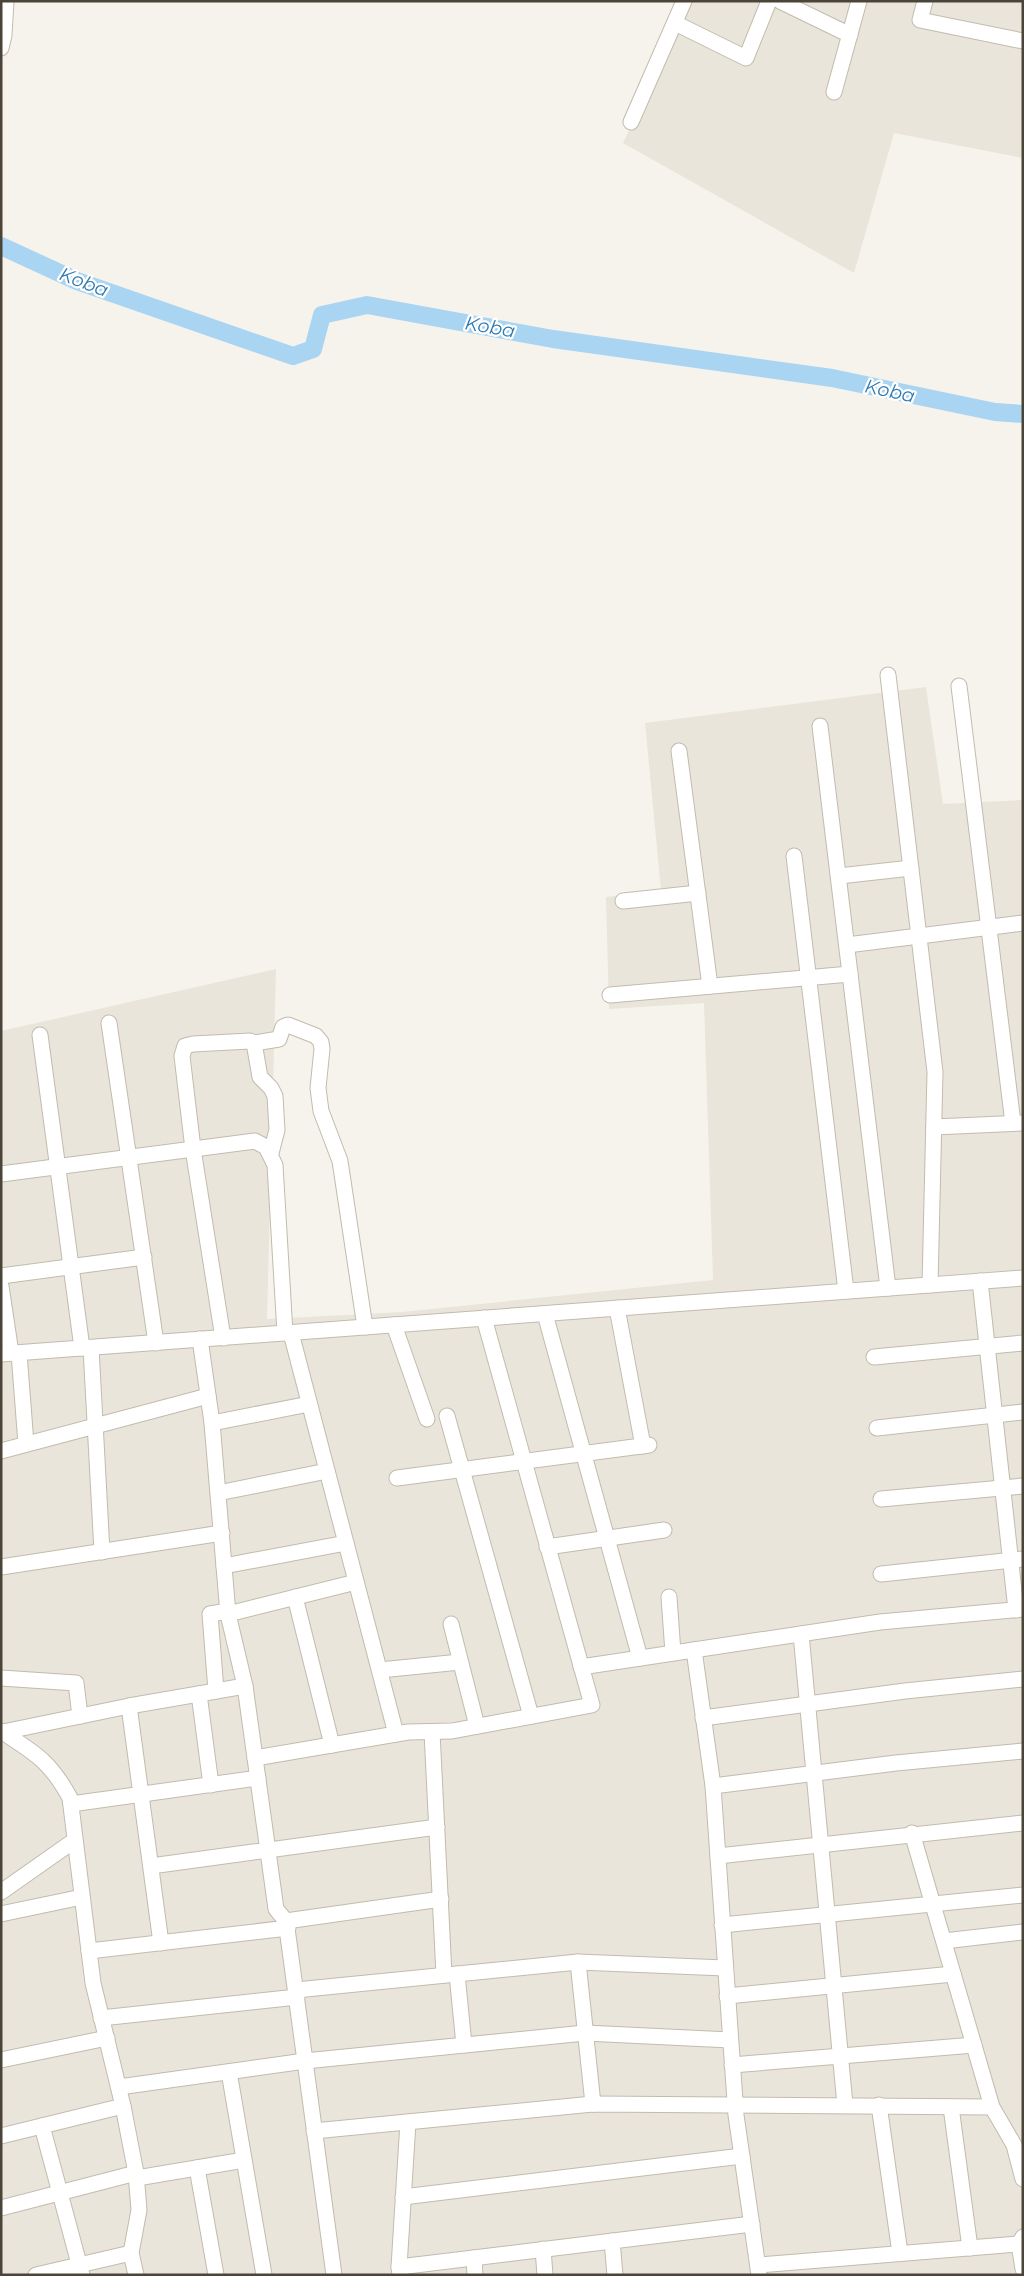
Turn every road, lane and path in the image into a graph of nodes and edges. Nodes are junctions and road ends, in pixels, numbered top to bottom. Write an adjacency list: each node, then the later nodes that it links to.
1 (6, 1): 10 (street)
2 (684, 1): 7 (street)
3 (769, 1): 7 (street)
4 (780, 1): 8 (street)
5 (859, 1): 8 (street)
6 (925, 1): 9 (street)
7 (674, 23): 12 (street)
8 (850, 35): 11 (street)
9 (1023, 41)
10 (1, 48)
11 (834, 92)
12 (631, 122)
13 (888, 675): 18 (street)
14 (959, 686): 23 (street)
15 (820, 726): 19 (street)
16 (679, 751): 20 (street)
17 (794, 856): 27 (street)
18 (911, 868): 19 (street); 24 (street)
19 (838, 876): 25 (street)
20 (698, 893): 21 (street); 28 (street)
21 (624, 901)
22 (1023, 923): 23 (street)
23 (989, 928): 24 (street); 33 (street)
24 (919, 936): 25 (street); 34 (street)
25 (847, 945): 26 (street)
26 (850, 974): 27 (street); 47 (street)
27 (808, 978): 28 (street); 48 (street)
28 (710, 986): 29 (street)
29 (610, 995)
30 (109, 1023): 37 (street)
31 (40, 1035): 38 (street)
32 (254, 1043): 35 (street); 36 (street); 53 (street)
33 (1018, 1123): 34 (street)
34 (934, 1127): 45 (street)
35 (193, 1148): 36 (street); 37 (street); 55 (street)
36 (271, 1153): 54 (street)
37 (129, 1157): 38 (street); 40 (street)
38 (58, 1166): 39 (street); 41 (street)
39 (1, 1174)
40 (144, 1258): 41 (street); 57 (street)
41 (71, 1267): 42 (street); 60 (street)
42 (1, 1276)
43 (1023, 1278): 44 (street)
44 (980, 1281): 45 (street); 59 (street)
45 (930, 1285): 47 (street)
46 (1, 1286): 61 (street)
47 (888, 1288): 48 (street)
48 (846, 1291): 49 (street)
49 (617, 1308): 50 (street); 74 (street)
50 (546, 1314): 51 (street); 74 (street)
51 (484, 1318): 52 (street); 75 (street)
52 (394, 1325): 53 (street); 68 (street)
53 (365, 1327): 54 (street)
54 (288, 1333): 55 (street); 64 (street)
55 (223, 1338): 56 (street)
56 (200, 1340): 57 (street); 63 (street)
57 (156, 1343): 60 (street)
58 (1023, 1343): 59 (street)
59 (987, 1346): 62 (street); 66 (street)
60 (86, 1348): 61 (street); 70 (street)
61 (11, 1354): 72 (street)
62 (874, 1357)
63 (208, 1396): 69 (street); 70 (street)
64 (310, 1404): 69 (street); 77 (street)
65 (1023, 1412): 66 (street)
66 (994, 1415): 71 (street); 80 (street)
67 (447, 1416): 76 (street)
68 (427, 1419)
69 (212, 1423): 81 (street)
70 (95, 1426): 72 (street); 88 (street)
71 (877, 1428)
72 (26, 1444): 73 (street)
73 (1, 1451)
74 (584, 1454): 75 (street); 85 (street)
75 (523, 1462): 76 (street); 87 (street)
76 (462, 1470): 78 (street); 114 (street)
77 (327, 1471): 81 (street); 86 (street)
78 (397, 1478)
79 (1023, 1486): 80 (street)
80 (1002, 1488): 82 (street); 89 (street)
81 (218, 1493): 84 (street)
82 (881, 1499)
83 (664, 1530): 85 (street)
84 (222, 1533): 88 (street); 90 (street)
85 (607, 1538): 87 (street); 102 (street)
86 (346, 1543): 90 (street); 93 (street)
87 (547, 1547): 104 (street)
88 (102, 1552): 91 (street)
89 (1016, 1559): 92 (street); 96 (street)
90 (224, 1566): 97 (street)
91 (1, 1567)
92 (881, 1574)
93 (356, 1582): 94 (street); 105 (street)
94 (295, 1597): 97 (street); 120 (street)
95 (669, 1597): 101 (street)
96 (1019, 1609): 99 (street)
97 (228, 1612): 108 (street); 109 (street)
98 (451, 1624): 103 (street)
99 (801, 1634): 100 (street); 111 (street)
100 (694, 1650): 101 (street); 115 (street)
101 (673, 1653): 102 (street)
102 (640, 1658): 104 (street)
103 (460, 1662): 105 (street); 116 (street)
104 (581, 1666): 114 (street)
105 (380, 1670): 119 (street)
106 (1, 1678): 113 (street)
107 (1023, 1679): 111 (street)
108 (245, 1686): 109 (street); 122 (street)
109 (216, 1691): 110 (street)
110 (198, 1694): 112 (street); 125 (street)
111 (807, 1704): 115 (street); 123 (street)
112 (129, 1706): 113 (street); 127 (street)
113 (80, 1716): 117 (street)
114 (531, 1716): 116 (street)
115 (703, 1718): 126 (street)
116 (477, 1726): 118 (street)
117 (2, 1731): 128 (street)
118 (432, 1732): 119 (street); 130 (street)
119 (396, 1734): 120 (street)
120 (332, 1745): 122 (street)
121 (1023, 1751): 123 (street)
122 (255, 1758): 124 (street)
123 (814, 1774): 126 (street); 133 (street)
124 (258, 1778): 125 (street); 134 (street)
125 (211, 1785): 127 (street)
126 (713, 1786): 135 (street)
127 (141, 1794): 128 (street); 136 (street)
128 (71, 1804): 132 (street)
129 (1023, 1823): 131 (street)
130 (437, 1827): 134 (street); 140 (street)
131 (912, 1833): 133 (street); 141 (street)
132 (75, 1840): 137 (street); 139 (street)
133 (820, 1844): 135 (street); 143 (street)
134 (268, 1850): 136 (street); 144 (street)
135 (718, 1856): 145 (street)
136 (151, 1866): 148 (street)
137 (1, 1892)
138 (1023, 1896): 141 (street)
139 (82, 1897): 142 (street); 149 (street)
140 (440, 1899): 144 (street); 152 (street)
141 (933, 1905): 143 (street); 147 (street)
142 (2, 1913)
143 (827, 1915): 145 (street); 154 (street)
144 (287, 1924): 148 (street); 155 (street)
145 (722, 1925): 151 (street)
146 (1023, 1932): 147 (street)
147 (944, 1941): 153 (street)
148 (162, 1943): 149 (street)
149 (89, 1951): 157 (street)
150 (578, 1962): 151 (street); 152 (street); 158 (street)
151 (725, 1968): 156 (street)
152 (450, 1974): 155 (street); 161 (street)
153 (953, 1974): 154 (street); 162 (street)
154 (834, 1986): 156 (street); 163 (street)
155 (296, 1993): 157 (street); 165 (street)
156 (727, 1996): 160 (street)
157 (102, 2018): 159 (street)
158 (585, 2033): 160 (street); 161 (street); 169 (street)
159 (107, 2038): 164 (street); 168 (street)
160 (730, 2040): 166 (street)
161 (464, 2045): 165 (street)
162 (974, 2045): 163 (street); 175 (street)
163 (841, 2056): 166 (street); 171 (street)
164 (1, 2060)
165 (305, 2061): 167 (street); 178 (street)
166 (732, 2065): 170 (street)
167 (229, 2072): 168 (street); 182 (street)
168 (119, 2087): 173 (street)
169 (592, 2104): 170 (street); 176 (street)
170 (735, 2104): 171 (street); 181 (street)
171 (845, 2105): 172 (street)
172 (879, 2105): 174 (street); 195 (street)
173 (123, 2106): 177 (street); 184 (street)
174 (951, 2106): 175 (street); 192 (street)
175 (992, 2107): 180 (street)
176 (408, 2122): 178 (street); 187 (street)
177 (42, 2126): 179 (street); 186 (street)
178 (314, 2131): 205 (street)
179 (1, 2136)
180 (1018, 2144): 185 (street)
181 (742, 2156): 187 (street); 189 (street)
182 (244, 2160): 183 (street); 204 (street)
183 (197, 2168): 184 (street); 203 (street)
184 (137, 2176): 186 (street); 194 (street)
185 (1023, 2179)
186 (60, 2193): 188 (street); 198 (street)
187 (403, 2197): 200 (street)
188 (1, 2208)
189 (752, 2224): 191 (street); 199 (street)
190 (1021, 2240): 192 (street); 197 (street)
191 (612, 2241): 193 (street); 208 (street)
192 (970, 2248): 195 (street)
193 (543, 2249): 196 (street); 207 (street)
194 (131, 2253): 198 (street); 202 (street)
195 (900, 2254): 199 (street)
196 (474, 2258): 200 (street); 206 (street)
197 (1023, 2269)
198 (81, 2270): 201 (street)
199 (759, 2270)
200 (400, 2271)
201 (36, 2275)
202 (136, 2275)
203 (216, 2275)
204 (264, 2275)
205 (334, 2275)
206 (475, 2275)
207 (545, 2275)
208 (615, 2275)

